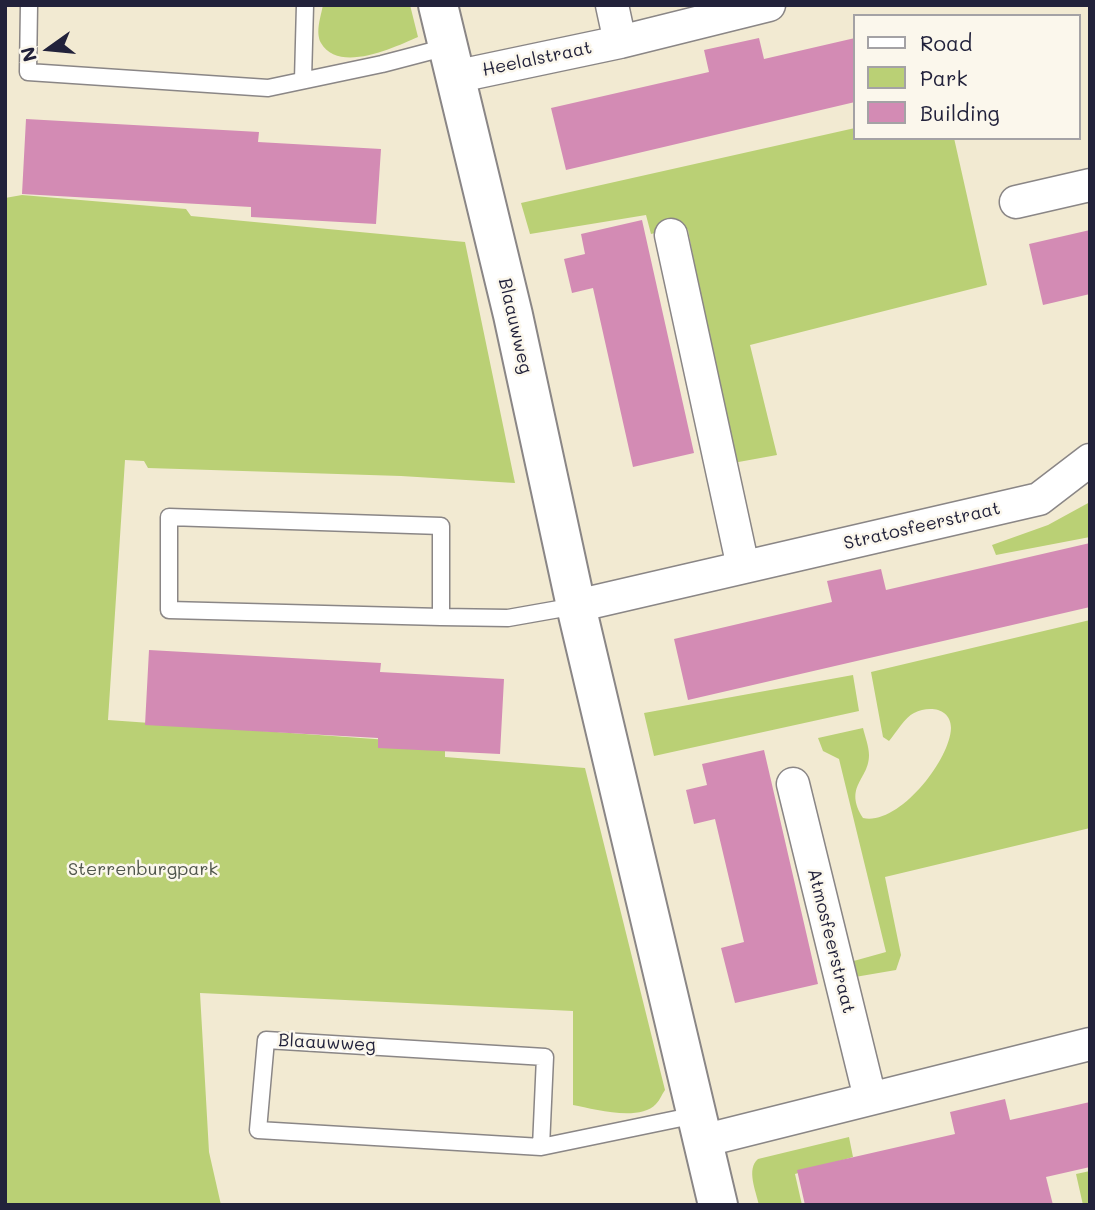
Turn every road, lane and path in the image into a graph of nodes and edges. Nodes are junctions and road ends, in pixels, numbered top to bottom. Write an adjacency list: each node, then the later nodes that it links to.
1 (29, 5): 8 (lane)
2 (305, 5): 8 (lane)
3 (438, 5): 7 (street, Blaauwweg)
4 (612, 5): 6 (street)
5 (769, 5): 6 (street, Heelalstraat)
6 (620, 42): 7 (street, Heelalstraat)
7 (451, 62): 8 (lane); 14 (street, Blaauwweg)
8 (303, 80)
9 (1090, 185): 10 (street)
10 (1016, 202)
11 (671, 236): 13 (street)
12 (1090, 460): 13 (street, Stratosfeerstraat)
13 (743, 568): 14 (street, Stratosfeerstraat)
14 (576, 606): 15 (lane); 19 (street, Blaauwweg)
15 (441, 617): 15 (lane)
16 (793, 784): 18 (street, Atmosfeerstraat)
17 (1090, 1044): 18 (street)
18 (870, 1098): 19 (street)
19 (699, 1128): 20 (lane, Blaauwweg); 21 (street, Blaauwweg)
20 (541, 1147): 20 (lane, Blaauwweg)
21 (718, 1205)

